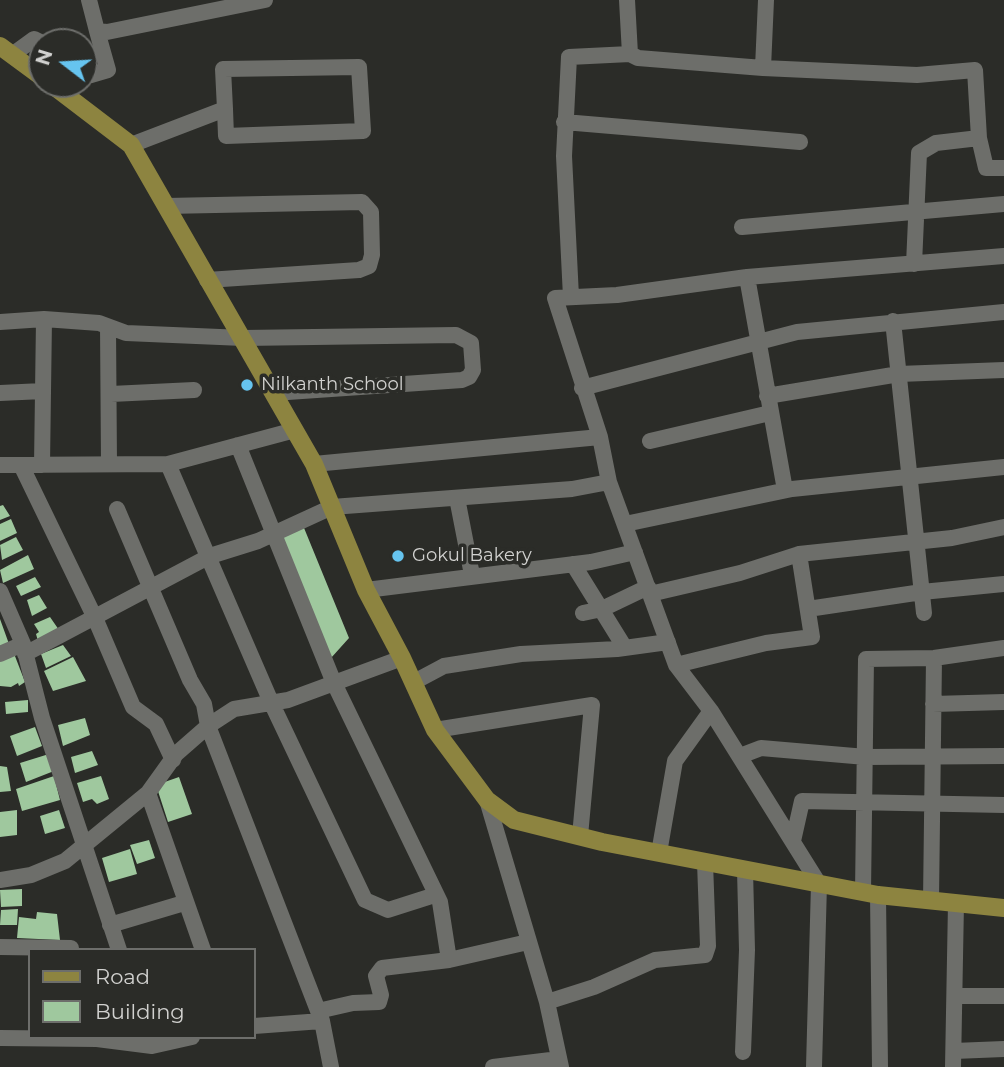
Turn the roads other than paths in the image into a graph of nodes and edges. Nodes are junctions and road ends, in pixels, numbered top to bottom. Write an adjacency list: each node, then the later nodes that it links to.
1 (89, 0): 5 (street)
2 (265, 0): 6 (street)
3 (627, 0): 10 (street)
4 (766, 0): 12 (street)
5 (96, 28)
6 (98, 31)
7 (98, 35): 13 (street)
8 (28, 41): 9 (street)
9 (6, 50): 11 (main road)
10 (630, 54): 12 (street); 16 (street)
11 (28, 66)
12 (763, 68): 17 (street)
13 (98, 73)
14 (69, 98): 19 (main road)
15 (225, 109): 15 (street); 19 (street)
16 (564, 122): 18 (street); 29 (street)
17 (979, 138): 20 (street); 23 (street)
18 (800, 142)
19 (131, 145): 22 (main road)
20 (1004, 168)
21 (1004, 204): 23 (street)
22 (166, 206): 28 (main road); 28 (street)
23 (914, 212): 24 (street); 26 (street)
24 (742, 227)
25 (1004, 256): 26 (street)
26 (914, 264): 27 (street)
27 (747, 277): 29 (street); 36 (street)
28 (207, 280): 35 (main road)
29 (571, 297): 39 (street)
30 (1004, 312): 33 (street)
31 (44, 319): 32 (street); 34 (street); 41 (street)
32 (0, 321)
33 (893, 321): 36 (street); 38 (street)
34 (108, 327): 35 (street); 43 (street)
35 (243, 338): 44 (main road); 44 (street)
36 (757, 343): 39 (street); 45 (street)
37 (1004, 370): 38 (street)
38 (898, 374): 45 (street); 58 (street)
39 (582, 388): 48 (street)
40 (194, 390): 43 (street)
41 (43, 391): 42 (street); 56 (street)
42 (0, 393)
43 (111, 394): 52 (street)
44 (273, 394): 47 (main road)
45 (767, 396): 46 (street)
46 (770, 413): 49 (street); 60 (street)
47 (295, 430): 50 (street); 54 (main road)
48 (600, 437): 54 (street); 59 (street)
49 (650, 441)
50 (238, 445): 53 (street); 66 (street)
51 (21, 464): 55 (street); 56 (street); 83 (street)
52 (109, 464): 53 (street); 56 (street)
53 (167, 464): 70 (street)
54 (314, 464): 62 (main road)
55 (0, 465)
56 (42, 465)
57 (1004, 467): 58 (street)
58 (909, 475): 60 (street); 67 (street)
59 (609, 482): 61 (street); 64 (street)
60 (785, 490): 64 (street)
61 (457, 498): 62 (street); 72 (street)
62 (332, 507): 66 (street); 75 (main road)
63 (117, 509): 74 (street)
64 (625, 524): 68 (street)
65 (1004, 527): 67 (street)
66 (274, 534): 70 (street); 93 (street)
67 (916, 542): 69 (street); 78 (street)
68 (635, 552): 71 (street); 76 (street)
69 (799, 554): 76 (street); 80 (street)
70 (210, 556): 74 (street); 94 (street)
71 (573, 564): 72 (street); 79 (street)
72 (472, 575): 75 (street)
73 (1004, 584): 78 (street)
74 (149, 587): 83 (street); 98 (street)
75 (366, 590): 89 (main road)
76 (649, 590): 79 (street); 84 (street)
77 (0, 591): 87 (street)
78 (922, 592): 80 (street); 82 (street)
79 (602, 609): 81 (street); 85 (street)
80 (808, 609): 91 (street)
81 (583, 613)
82 (924, 613)
83 (95, 618): 87 (street); 104 (street)
84 (667, 642): 85 (street); 91 (street)
85 (625, 648): 92 (street)
86 (1004, 648): 90 (street)
87 (24, 649): 88 (street); 112 (street)
88 (0, 654)
89 (402, 658): 92 (main road); 93 (street)
90 (934, 658): 96 (street); 102 (street)
91 (676, 665): 97 (street)
92 (414, 682): 99 (main road)
93 (334, 683): 94 (street); 119 (street)
94 (271, 702): 98 (street); 119 (street)
95 (1004, 702): 96 (street)
96 (933, 705): 103 (street)
97 (711, 711): 100 (street); 113 (street)
98 (208, 726): 104 (street); 134 (street)
99 (435, 730): 106 (main road); 110 (street)
100 (740, 756): 102 (street); 111 (street)
101 (1004, 756): 103 (street)
102 (866, 757): 103 (street); 107 (street)
103 (933, 757): 108 (street)
104 (173, 760): 105 (street)
105 (148, 793): 112 (street); 121 (street)
106 (487, 800): 110 (main road); 125 (street)
107 (866, 802): 108 (street); 111 (street); 118 (street)
108 (932, 802): 109 (street); 120 (street)
109 (1004, 805)
110 (580, 836): 113 (main road)
111 (793, 841): 117 (street)
112 (86, 844): 116 (street); 124 (street)
113 (659, 853): 114 (main road)
114 (705, 862): 115 (main road); 133 (street)
115 (745, 870): 117 (main road); 142 (street)
116 (0, 880)
117 (818, 884): 118 (main road); 147 (street)
118 (870, 894): 120 (main road); 148 (street)
119 (435, 895): 130 (street)
120 (931, 901): 122 (main road)
121 (184, 903): 124 (street); 129 (street)
122 (956, 903): 123 (main road); 131 (street)
123 (1004, 908)
124 (110, 925): 128 (street)
125 (528, 942): 130 (street); 133 (street)
126 (0, 947): 127 (street)
127 (71, 948)
128 (118, 948)
129 (202, 948)
130 (449, 960): 134 (street)
131 (955, 996): 132 (street); 143 (street)
132 (1004, 996)
133 (547, 1002): 144 (street)
134 (320, 1016): 135 (street); 145 (street)
135 (256, 1026)
136 (0, 1038): 137 (street)
137 (28, 1038)
138 (97, 1039): 140 (street)
139 (176, 1039): 140 (street)
140 (151, 1042)
141 (1004, 1049): 143 (street)
142 (743, 1052)
143 (954, 1059)
144 (560, 1063): 146 (street)
145 (331, 1067)
146 (494, 1067)
147 (814, 1067)
148 (880, 1067)

